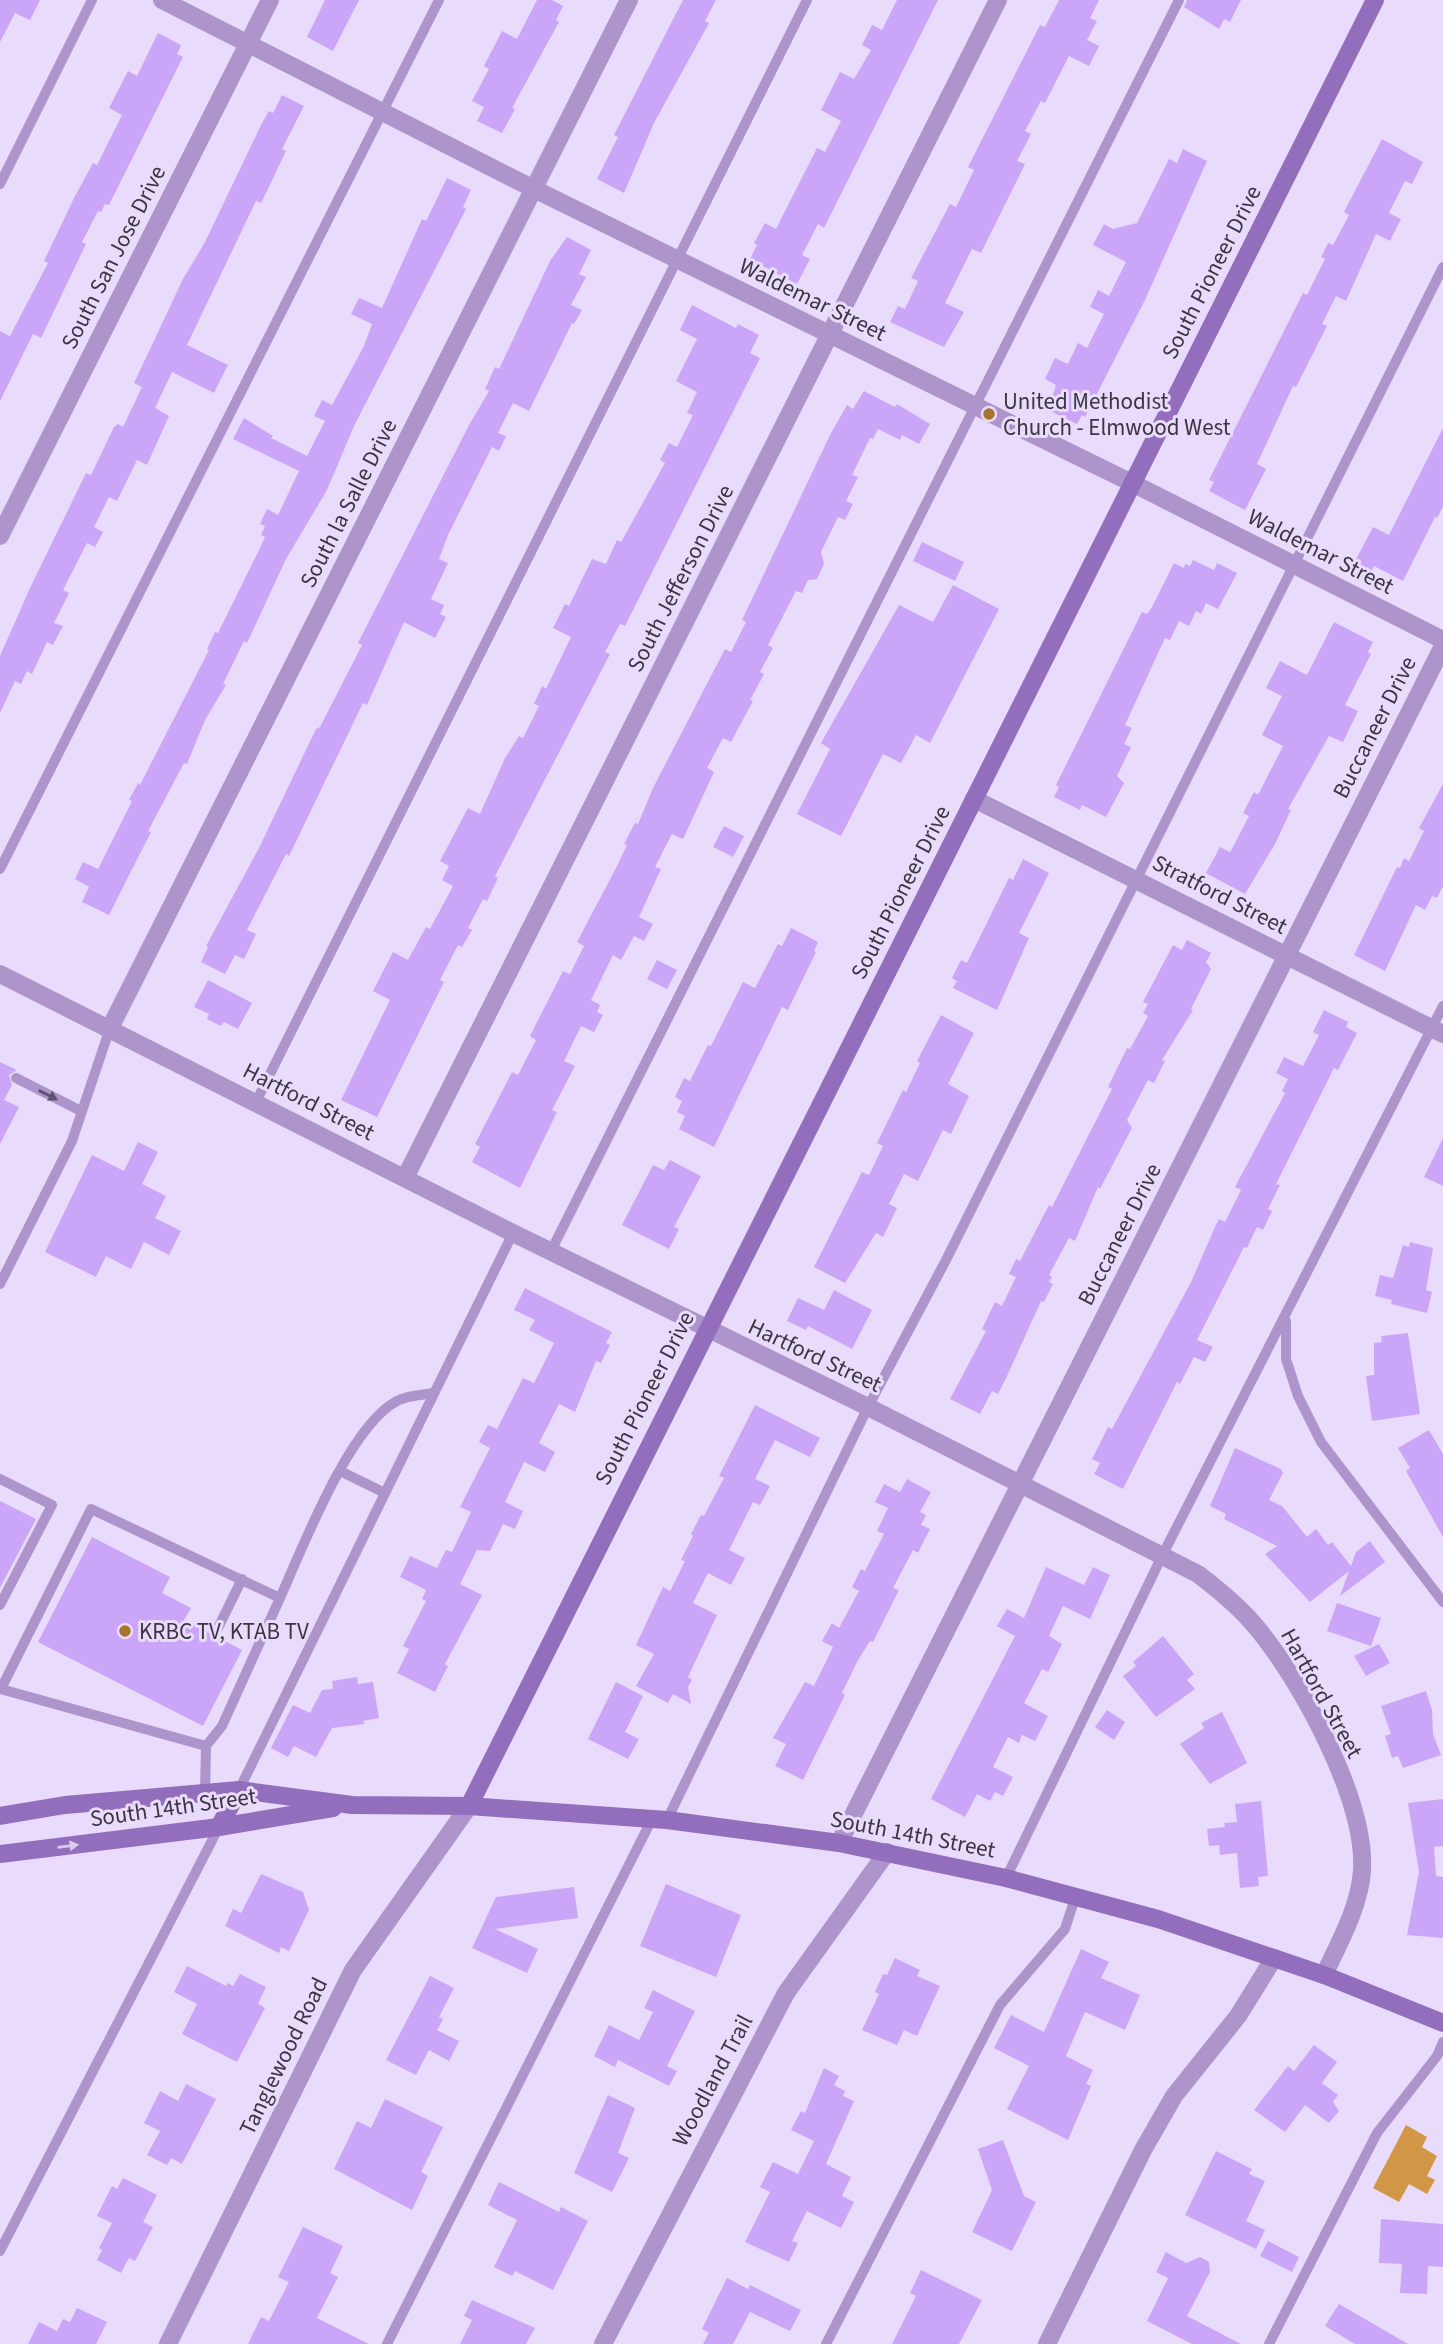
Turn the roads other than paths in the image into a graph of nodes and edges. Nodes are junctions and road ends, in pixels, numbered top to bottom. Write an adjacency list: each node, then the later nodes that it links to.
1 (92, 0): 12 (lane)
2 (162, 0): 10 (street, Waldemar Street)
3 (270, 0): 10 (street, South San Jose Drive)
4 (439, 0): 11 (lane)
5 (629, 0): 13 (street, South la Salle Drive)
6 (807, 0): 14 (lane)
7 (998, 0): 16 (street, South Jefferson Drive)
8 (1179, 0): 17 (lane)
9 (1375, 0): 18 (street, South Pioneer Drive)
10 (249, 42): 11 (street, Waldemar Street); 19 (street, South San Jose Drive)
11 (383, 111): 13 (street, Waldemar Street); 24 (lane)
12 (0, 184)
13 (534, 189): 14 (street, Waldemar Street); 29 (street, South la Salle Drive)
14 (678, 259): 16 (street, Waldemar Street); 32 (lane)
15 (1443, 267): 20 (lane)
16 (831, 334): 17 (street, Waldemar Street); 34 (street, South Jefferson Drive)
17 (975, 406): 18 (street, Waldemar Street); 36 (lane)
18 (1132, 483): 20 (street, Waldemar Street); 23 (street, South Pioneer Drive)
19 (0, 536)
20 (1295, 565): 21 (street, Waldemar Street); 25 (lane)
21 (1443, 640)
22 (1443, 646): 26 (street, Buccaneer Drive)
23 (974, 799): 25 (street, Stratford Street); 39 (street, South Pioneer Drive)
24 (0, 869)
25 (1134, 879): 26 (street, Stratford Street); 41 (lane)
26 (1286, 955): 30 (street, Stratford Street); 44 (street, Buccaneer Drive)
27 (0, 974): 29 (street, Hartford Street)
28 (1443, 1006): 30 (lane)
29 (110, 1028): 32 (street, Hartford Street); 33 (lane)
30 (1437, 1031): 38 (lane)
31 (16, 1078): 33 (lane, one-way to 33)
32 (256, 1102): 34 (street, Hartford Street)
33 (81, 1111): 37 (lane)
34 (405, 1178): 35 (street, Hartford Street)
35 (513, 1233): 36 (street, Hartford Street); 40 (lane)
36 (551, 1251): 39 (street, Hartford Street)
37 (0, 1284)
38 (1286, 1317): 46 (lane); 49 (lane)
39 (706, 1330): 41 (street, Hartford Street); 57 (street, South Pioneer Drive)
40 (435, 1393): 42 (lane); 45 (lane)
41 (868, 1407): 44 (street, Hartford Street); 59 (lane)
42 (340, 1471): 45 (lane); 48 (lane)
43 (0, 1479): 50 (lane)
44 (1020, 1484): 46 (street, Hartford Street); 61 (street, Buccaneer Drive)
45 (385, 1493): 54 (lane)
46 (1162, 1556): 64 (lane); 67 (street, Hartford Street)
47 (242, 1579): 48 (lane); 51 (lane); 52 (lane)
48 (280, 1598): 53 (lane)
49 (1443, 1602)
50 (0, 1605)
51 (218, 1628)
52 (1, 1690): 53 (lane)
53 (206, 1746): 55 (lane)
54 (239, 1790): 55 (street, South 14th Street); 56 (street, South 14th Street); 60 (street)
55 (205, 1793): 58 (street, South 14th Street)
56 (352, 1805): 57 (street, South 14th Street); 60 (street, South 14th Street)
57 (469, 1806): 59 (street, South 14th Street); 71 (street, Tanglewood Road)
58 (0, 1816)
59 (660, 1820): 61 (street, South 14th Street); 72 (lane)
60 (219, 1827): 63 (street, South 14th Street, one-way to 60); 70 (lane)
61 (839, 1843): 62 (street, South 14th Street)
62 (887, 1852): 64 (street, South 14th Street); 73 (street, Woodland Trail)
63 (0, 1854)
64 (1006, 1878): 65 (street, South 14th Street)
65 (1076, 1895): 66 (street, South 14th Street); 74 (lane)
66 (1274, 1958): 67 (street, South 14th Street); 75 (street)
67 (1324, 1975): 68 (street, South 14th Street)
68 (1443, 2023)
69 (1443, 2042): 76 (lane)
70 (0, 2251)
71 (168, 2344)
72 (387, 2344)
73 (603, 2344)
74 (826, 2344)
75 (1047, 2344)
76 (1269, 2344)

